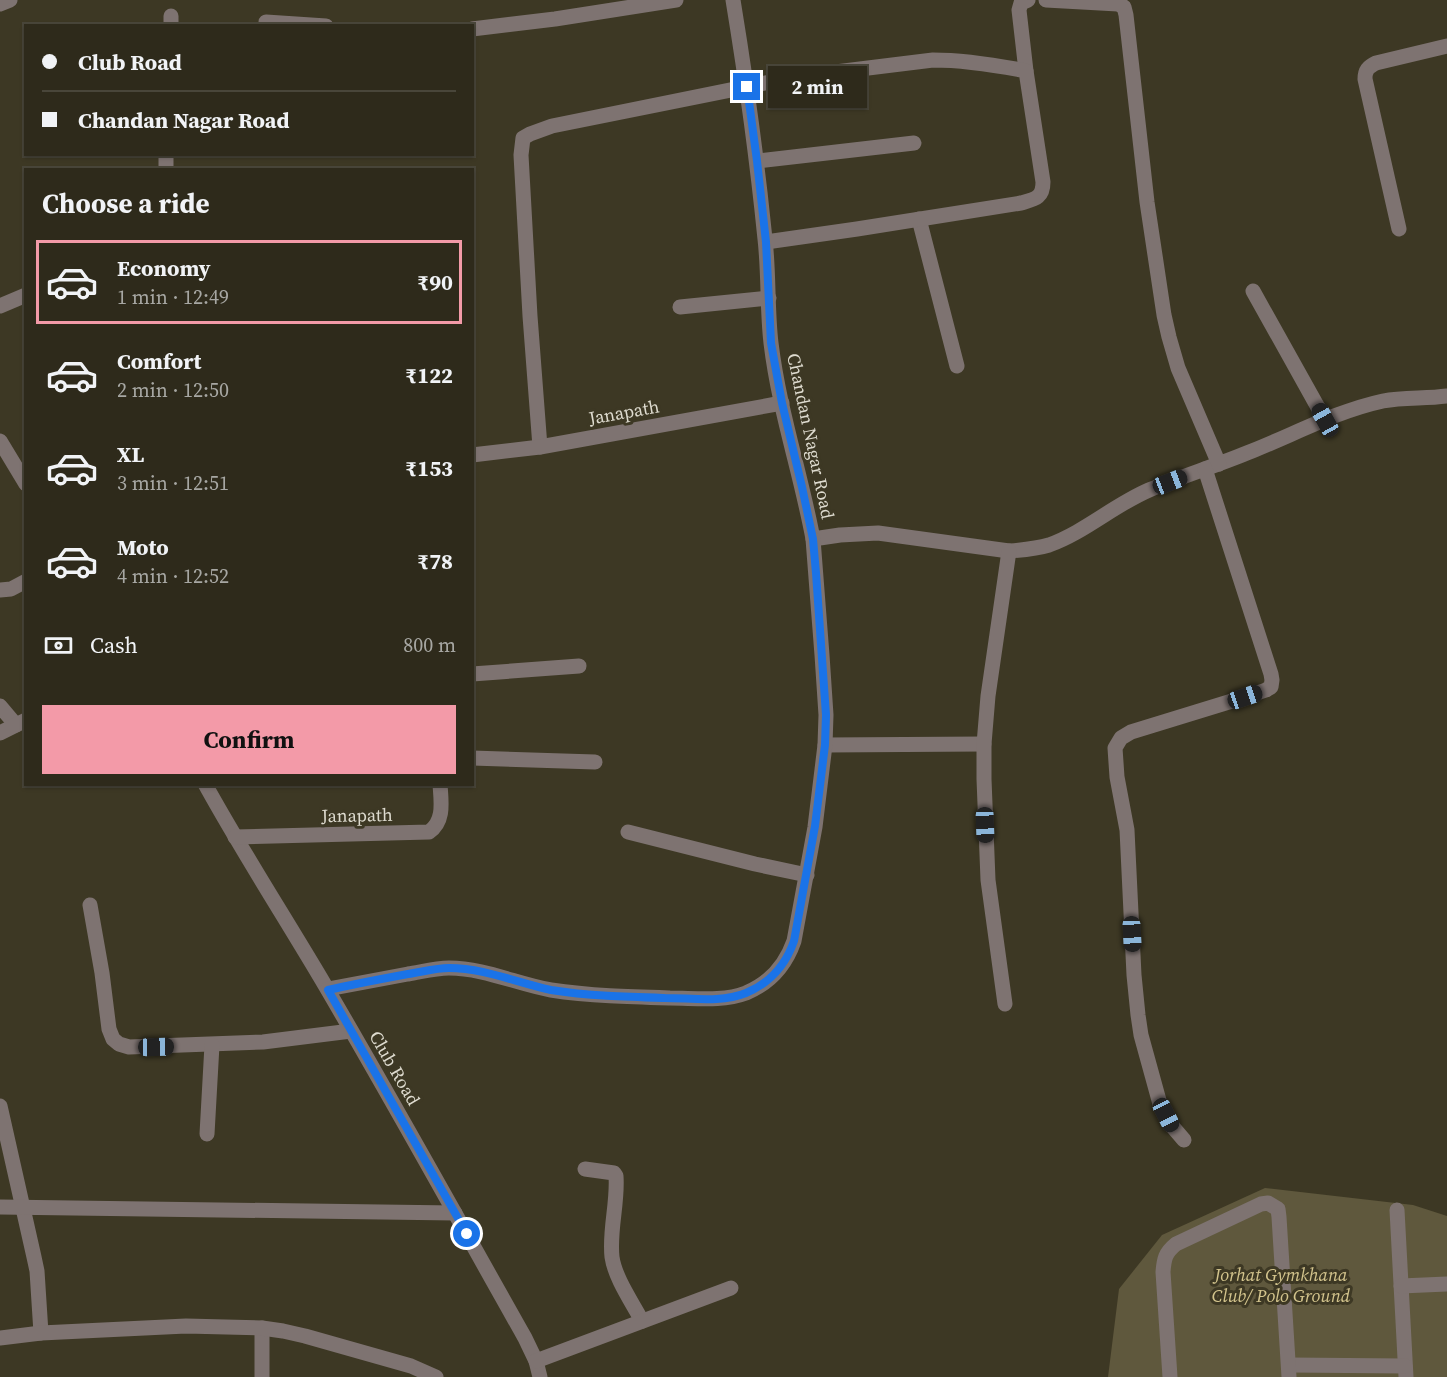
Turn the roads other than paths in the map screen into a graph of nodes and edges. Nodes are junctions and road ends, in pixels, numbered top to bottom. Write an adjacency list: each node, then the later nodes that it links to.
1 (10, 0): 6 (street)
2 (676, 0): 9 (street)
3 (733, 0): 12 (street, Chandan Nagar Road)
4 (1028, 0): 11 (street)
5 (1046, 0): 30 (street)
6 (0, 3)
7 (266, 22): 8 (street)
8 (296, 24)
9 (474, 29)
10 (1447, 46): 16 (street)
11 (1026, 71): 12 (street); 15 (street)
12 (747, 87): 14 (street, Chandan Nagar Road); 28 (street)
13 (914, 143): 14 (street)
14 (757, 161): 17 (street, Chandan Nagar Road)
15 (919, 219): 17 (street); 23 (street)
16 (1398, 229)
17 (766, 242): 20 (street, Chandan Nagar Road)
18 (1253, 291): 26 (street)
19 (24, 296): 21 (street)
20 (769, 298): 22 (street); 25 (street, Chandan Nagar Road)
21 (0, 306)
22 (680, 307)
23 (957, 366)
24 (1447, 396): 26 (street, Chandan Nagar Road)
25 (782, 403): 28 (street, Janapath); 32 (street, Chandan Nagar Road)
26 (1325, 420): 30 (street, Chandan Nagar Road)
27 (0, 441): 31 (street)
28 (540, 447): 29 (street, Janapath)
29 (474, 455)
30 (1212, 467): 33 (street, Chandan Nagar Road); 57 (street)
31 (24, 481)
32 (813, 539): 33 (street, Chandan Nagar Road); 42 (street)
33 (1009, 551): 41 (street)
34 (24, 583): 35 (street)
35 (0, 590)
36 (579, 666): 37 (street)
37 (474, 674)
38 (0, 706): 39 (street)
39 (21, 722): 40 (street)
40 (0, 733)
41 (984, 744): 42 (street); 52 (street)
42 (825, 745): 49 (street)
43 (474, 758): 44 (street)
44 (595, 762)
45 (207, 786): 48 (street, Club Road)
46 (440, 786): 48 (street, Janapath)
47 (628, 832): 49 (street)
48 (235, 837): 51 (street, Club Road)
49 (807, 875): 51 (street)
50 (90, 905): 54 (street)
51 (328, 990): 53 (street, Club Road)
52 (1005, 1004)
53 (351, 1031): 54 (street); 62 (street, Club Road)
54 (212, 1045): 56 (street)
55 (0, 1106): 60 (street)
56 (207, 1134)
57 (1184, 1140)
58 (585, 1169): 66 (street)
59 (0, 1207): 60 (street)
60 (23, 1207): 62 (street); 68 (street)
61 (1397, 1210): 64 (street)
62 (455, 1213): 70 (street, Club Road)
63 (1447, 1284): 64 (street)
64 (1401, 1286): 72 (street)
65 (731, 1288): 66 (street)
66 (642, 1322): 70 (street)
67 (262, 1328): 68 (street); 73 (street); 74 (street)
68 (40, 1333): 69 (street)
69 (0, 1338)
70 (536, 1361): 75 (street, Club Road)
71 (1289, 1371): 72 (street); 76 (street)
72 (1406, 1371)
73 (262, 1377)
74 (436, 1377)
75 (540, 1377)
76 (1170, 1377)

